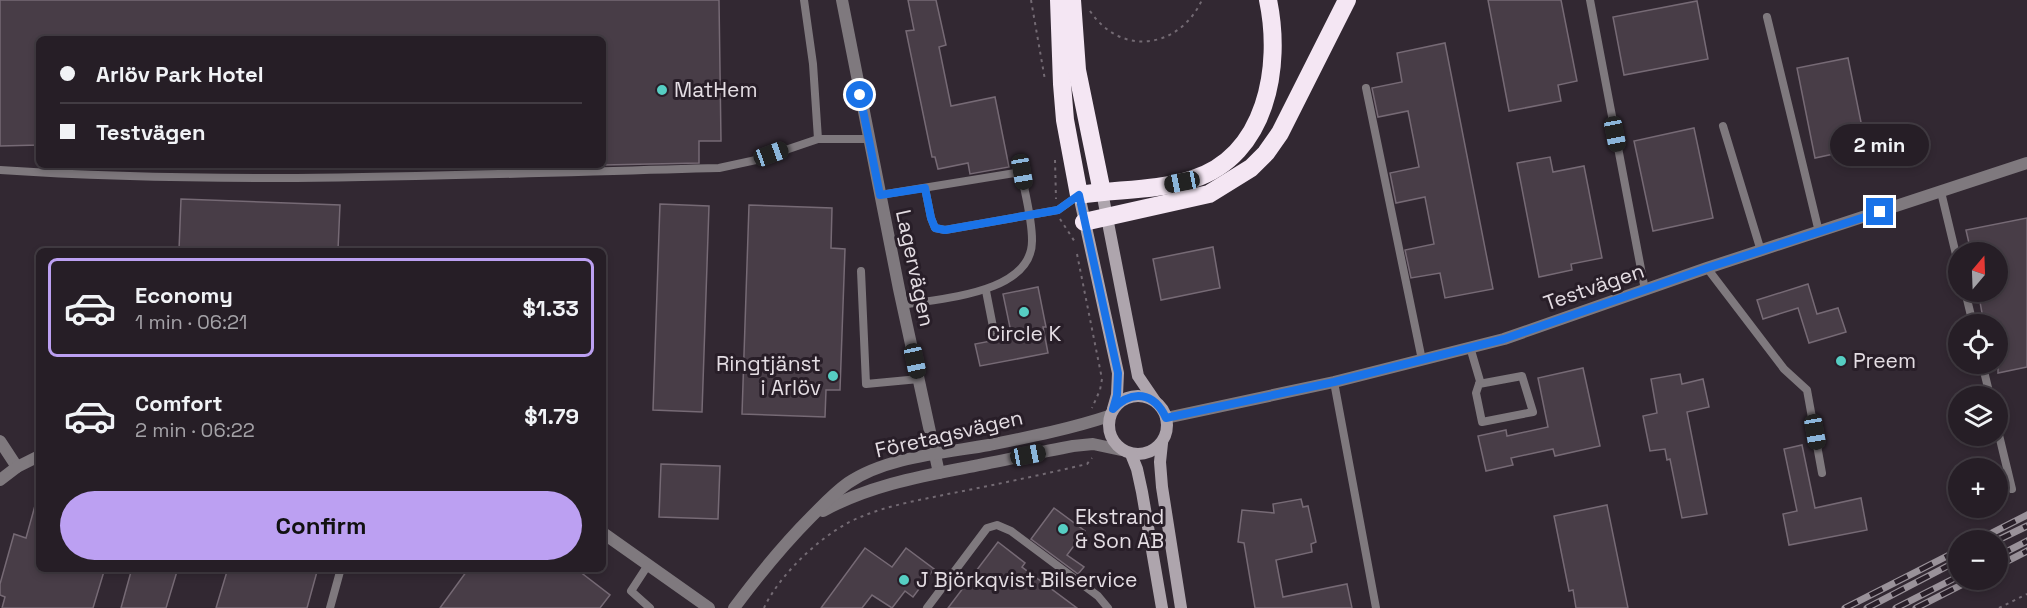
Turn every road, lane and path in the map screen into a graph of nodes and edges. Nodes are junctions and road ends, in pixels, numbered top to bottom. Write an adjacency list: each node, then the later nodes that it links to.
1 (804, 0): 12 (lane)
2 (842, 0): 13 (street, Lagervägen)
3 (1059, 0): 20 (highway)
4 (1202, 0): 8 (path)
5 (1268, 0): 17 (highway)
6 (1347, 0): 22 (highway)
7 (1590, 0): 29 (lane)
8 (1080, 3): 17 (highway)
9 (1767, 17): 24 (lane)
10 (1366, 88): 34 (lane)
11 (1723, 126): 26 (lane)
12 (818, 139): 13 (lane); 15 (lane)
13 (869, 139): 19 (street, Lagervägen)
14 (2027, 163): 18 (street, Testvägen)
15 (0, 170)
16 (925, 188): 19 (lane); 21 (lane); 21 (lane)
17 (1102, 192): 20 (highway); 22 (main road)
18 (1941, 192): 24 (street, Testvägen); 25 (lane)
19 (880, 195): 31 (street, Lagervägen)
20 (1079, 195): 21 (lane); 23 (main road)
21 (1029, 215): 30 (lane)
22 (1107, 219): 23 (highway); 38 (main road)
23 (1084, 222): 39 (main road)
24 (1819, 232): 26 (street, Testvägen)
25 (1953, 242)
26 (1761, 251): 27 (street, Testvägen)
27 (1707, 268): 29 (street, Testvägen); 49 (lane)
28 (861, 271): 35 (lane)
29 (1645, 290): 33 (street, Testvägen)
30 (986, 291): 31 (lane); 32 (lane)
31 (903, 305): 35 (street, Lagervägen)
32 (994, 332)
33 (1470, 347): 34 (street, Testvägen); 37 (lane)
34 (1422, 360): 36 (street, Testvägen)
35 (919, 379): 45 (street, Lagervägen)
36 (1334, 382): 40 (street, Testvägen); 65 (lane)
37 (1479, 384): 37 (lane)
38 (1155, 401): 39 (main road); 40 (main road)
39 (1111, 412): 44 (main road); 45 (street, Företagsvägen)
40 (1166, 418): 42 (main road)
41 (0, 441): 47 (street)
42 (1162, 443): 44 (main road); 64 (main road)
43 (2002, 446): 51 (lane)
44 (1126, 452): 48 (street, Företagsvägen); 63 (main road)
45 (934, 454): 48 (street, Lagervägen); 52 (street, Företagsvägen)
46 (36, 458): 47 (street)
47 (17, 467): 50 (street)
48 (939, 473): 52 (street, Företagsvägen)
49 (1822, 473)
50 (0, 480)
51 (2012, 489)
52 (811, 517): 60 (street, Företagsvägen)
53 (606, 534): 54 (street)
54 (648, 565): 58 (lane); 59 (street)
55 (340, 572): 57 (lane)
56 (2027, 594): 66 (path)
57 (330, 608)
58 (650, 608)
59 (709, 608)
60 (734, 608)
61 (927, 608): 62 (lane)
62 (1108, 608)
63 (1162, 608)
64 (1181, 608)
65 (1376, 608)
66 (1999, 608)

